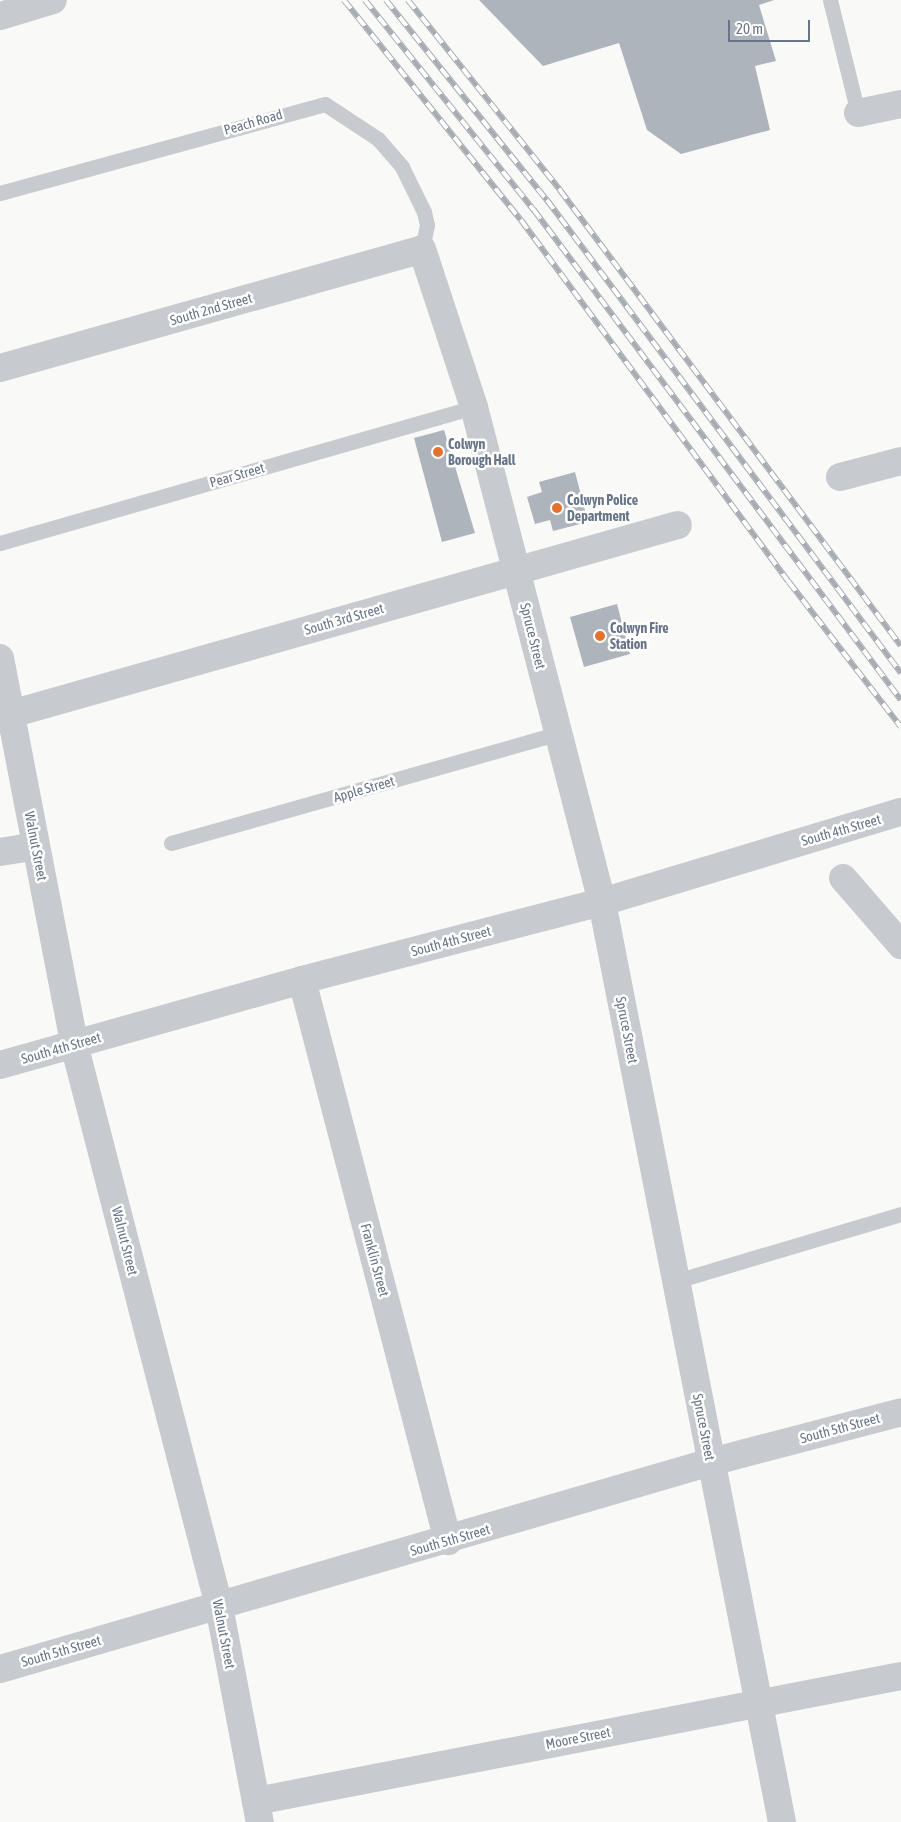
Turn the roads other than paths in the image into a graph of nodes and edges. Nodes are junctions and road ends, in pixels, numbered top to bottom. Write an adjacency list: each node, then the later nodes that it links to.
1 (54, 0): 3 (street)
2 (830, 0): 5 (lane)
3 (0, 16)
4 (901, 104): 5 (street)
5 (858, 113)
6 (0, 193): 7 (lane, Peach Road)
7 (422, 249): 8 (street, South 2nd Street); 9 (street, Spruce Street)
8 (0, 368)
9 (474, 407): 13 (lane, Pear Street); 14 (street, Spruce Street)
10 (901, 461): 11 (street)
11 (840, 477)
12 (678, 525): 14 (street, South 3rd Street)
13 (0, 543)
14 (516, 570): 16 (street, South 3rd Street); 17 (street, Spruce Street)
15 (1, 671): 16 (street, Walnut Street)
16 (11, 714): 20 (street, Walnut Street)
17 (557, 734): 19 (lane, Apple Street); 23 (street, Spruce Street)
18 (900, 812): 23 (street, South 4th Street)
19 (171, 844)
20 (36, 846): 21 (street); 26 (street, Walnut Street)
21 (0, 852)
22 (843, 878): 24 (street)
23 (602, 902): 25 (street, South 4th Street); 29 (street, Spruce Street)
24 (901, 945)
25 (302, 980): 26 (street, South 4th Street); 32 (street, Franklin Street)
26 (74, 1044): 27 (street, South 4th Street); 33 (street, Walnut Street)
27 (0, 1065)
28 (901, 1214): 29 (lane)
29 (676, 1281): 31 (street, Spruce Street)
30 (901, 1412): 31 (street, South 5th Street)
31 (711, 1462): 32 (street, South 5th Street); 36 (street, Spruce Street)
32 (448, 1541): 33 (street, South 5th Street)
33 (219, 1606): 34 (street, South 5th Street); 37 (street, Walnut Street)
34 (0, 1669)
35 (901, 1676): 36 (street, Moore Street)
36 (757, 1703): 37 (street, Moore Street); 38 (street, Spruce Street)
37 (258, 1812)
38 (782, 1822)

